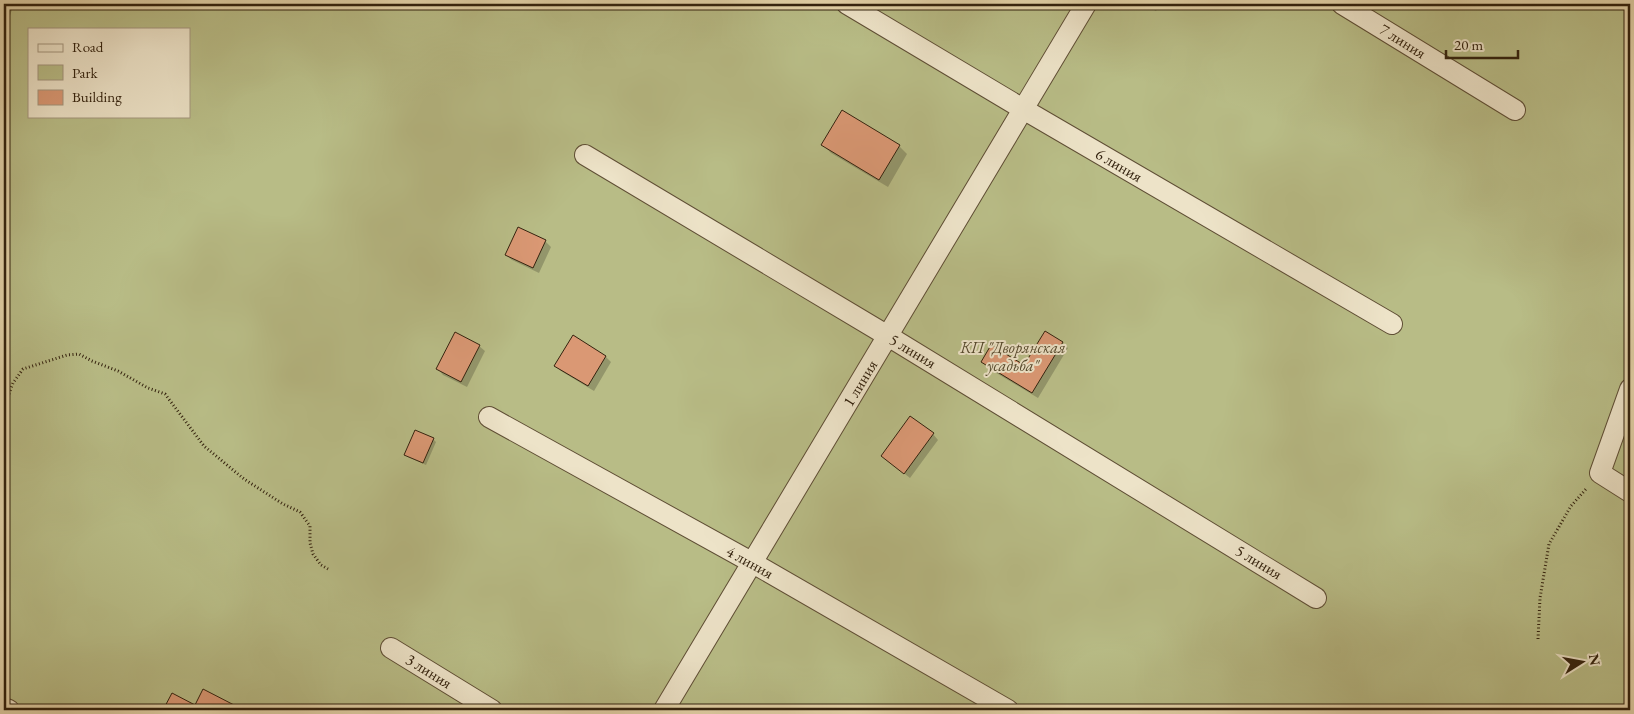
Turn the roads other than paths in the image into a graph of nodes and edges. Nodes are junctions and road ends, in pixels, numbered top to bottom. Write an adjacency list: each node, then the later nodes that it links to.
1 (848, 4): 4 (street, 6 линия)
2 (1086, 4): 4 (street, 1 линия)
3 (1342, 4): 5 (street, 7 линия)
4 (1023, 109): 7 (street, 6 линия); 8 (street, 1 линия)
5 (1515, 110)
6 (585, 155): 8 (street, 5 линия)
7 (1392, 324)
8 (888, 336): 12 (street, 1 линия); 13 (street, 5 линия)
9 (1630, 389): 11 (street)
10 (489, 417): 12 (street, 4 линия)
11 (1630, 492)
12 (753, 563): 18 (street, 1 линия); 19 (street, 4 линия)
13 (1316, 598)
14 (391, 648): 17 (street, 3 линия)
15 (4, 708): 16 (street)
16 (9, 710)
17 (492, 710)
18 (664, 710)
19 (1008, 710)

